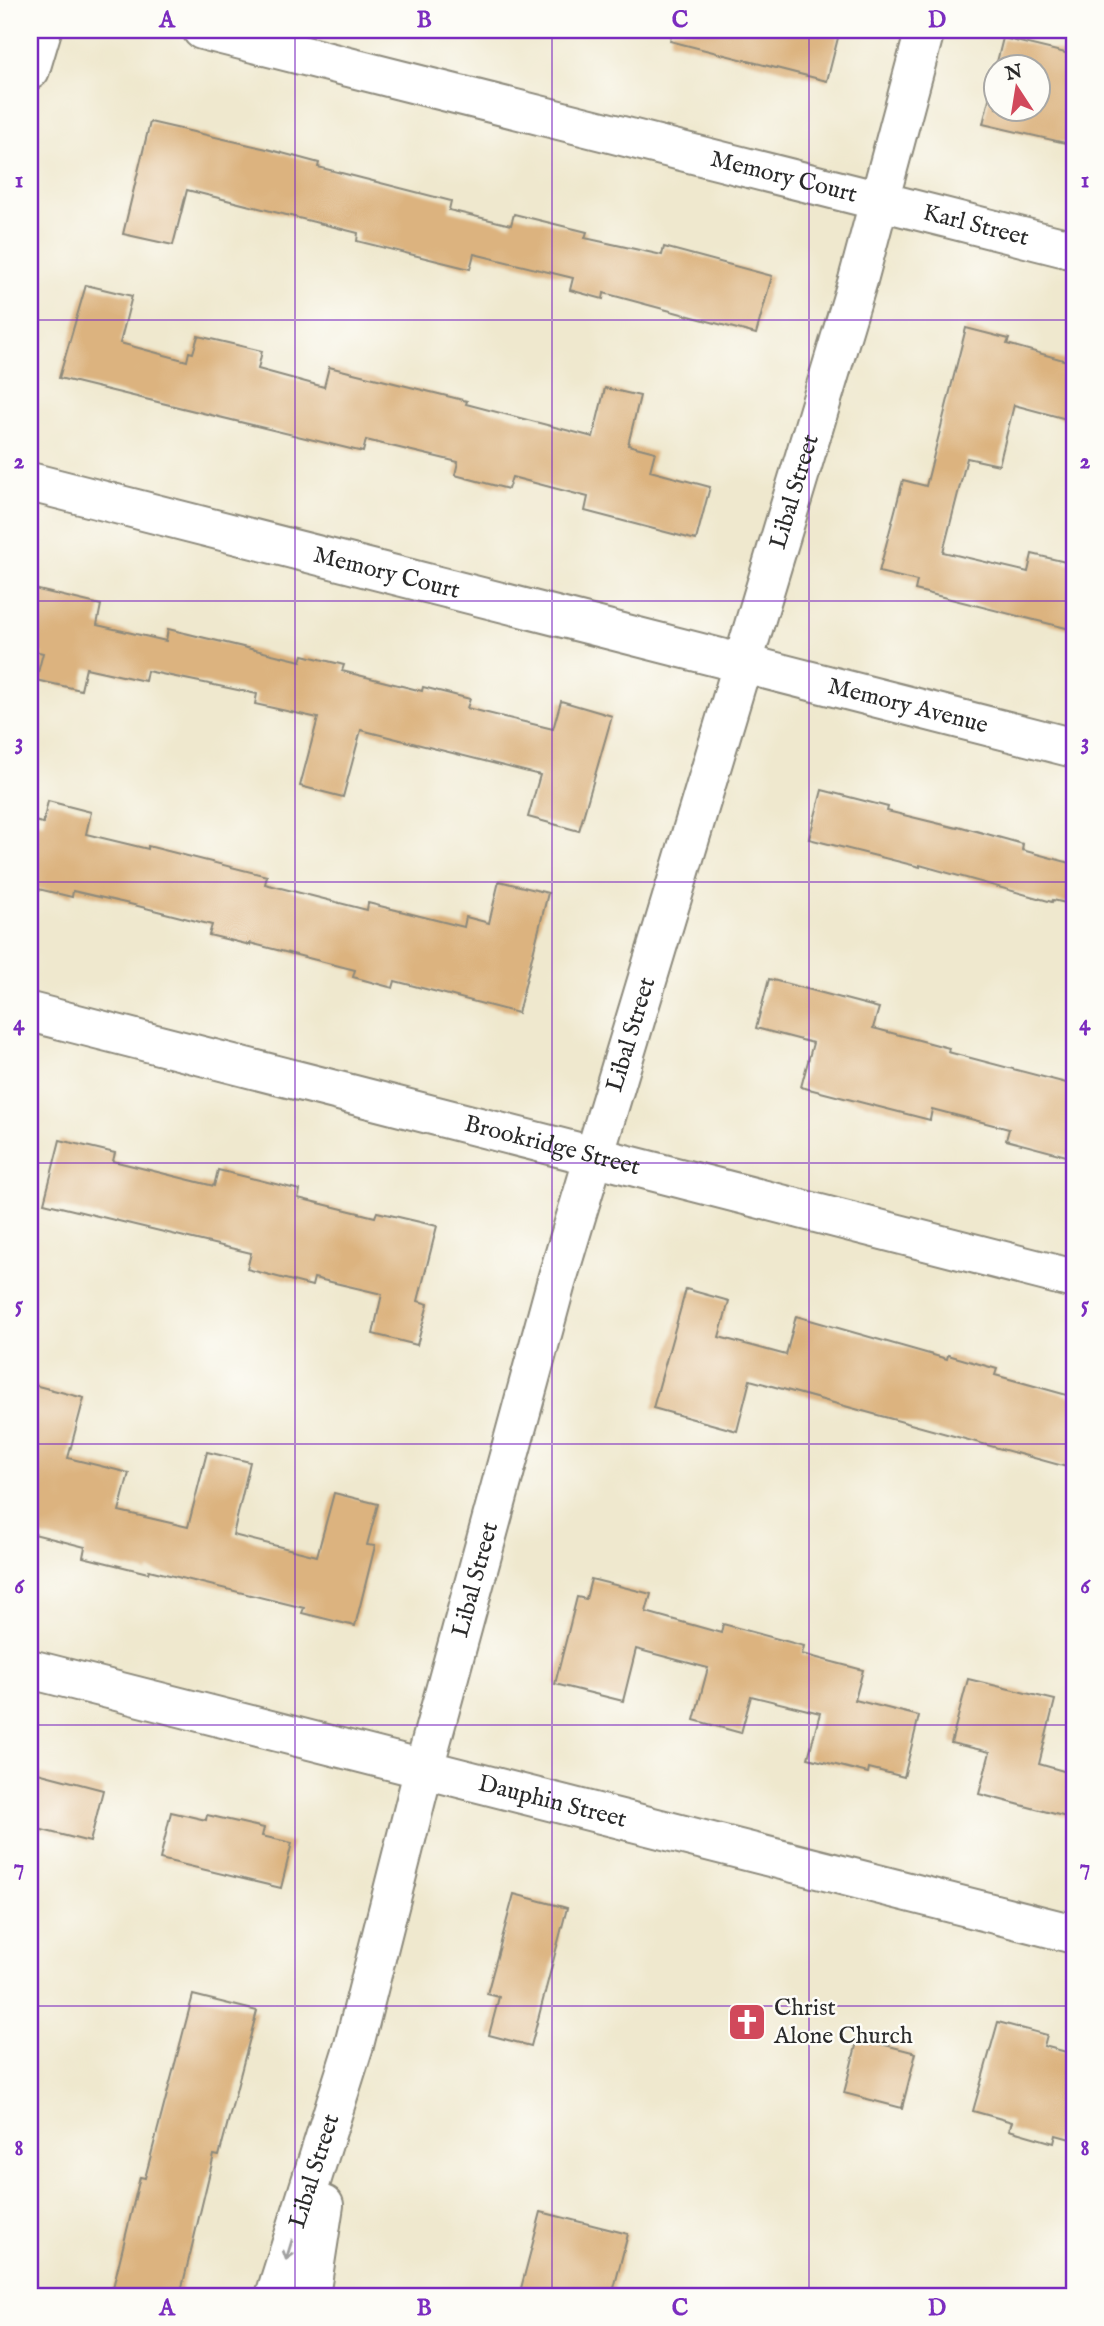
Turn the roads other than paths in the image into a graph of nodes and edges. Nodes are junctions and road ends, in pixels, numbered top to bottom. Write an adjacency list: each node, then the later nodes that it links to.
1 (43, 30): 4 (street)
2 (202, 30): 5 (street, Memory Court)
3 (925, 30): 5 (street, Libal Street)
4 (30, 70)
5 (879, 200): 6 (street, Karl Street); 8 (street, Libal Street)
6 (1074, 250)
7 (30, 482): 8 (street, Memory Court)
8 (742, 663): 9 (street, Memory Avenue); 11 (street, Libal Street)
9 (1074, 748)
10 (30, 1012): 11 (street, Brookridge Street)
11 (594, 1157): 12 (street, Brookridge Street); 14 (street, Libal Street)
12 (1074, 1279)
13 (30, 1669): 14 (street, Dauphin Street)
14 (424, 1768): 15 (street, Dauphin Street); 16 (street, Libal Street)
15 (1074, 1934)
16 (354, 2045): 17 (street, Libal Street, one-way to 17); 18 (street, Libal Street)
17 (275, 2296)
18 (310, 2296)

